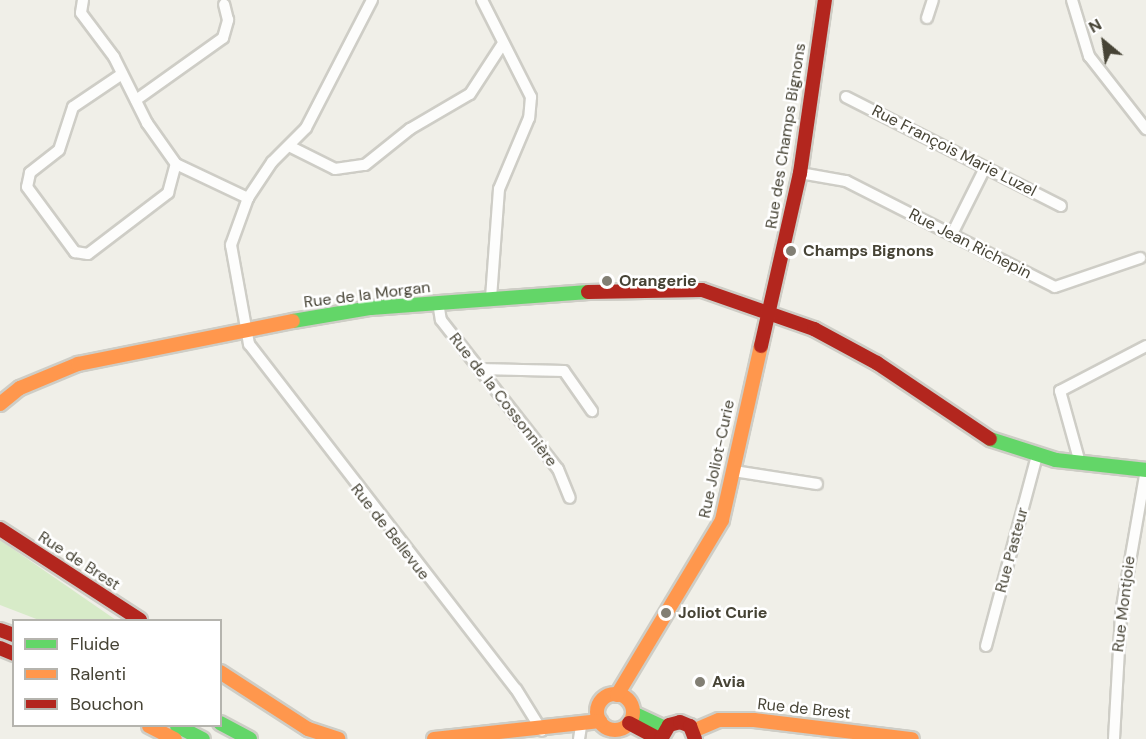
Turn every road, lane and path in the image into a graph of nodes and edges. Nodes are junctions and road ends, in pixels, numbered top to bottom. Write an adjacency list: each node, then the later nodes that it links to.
1 (83, 0): 10 (street)
2 (372, 0): 14 (street, Rue de Bellevue)
3 (482, 0): 9 (street)
4 (825, 0): 17 (main road, Rue des Champs Bignons)
5 (933, 0): 8 (street)
6 (1072, 0): 13 (street)
7 (224, 4): 12 (street)
8 (927, 18)
9 (502, 45): 14 (street); 22 (street)
10 (122, 74): 12 (street); 15 (street)
11 (846, 97): 16 (street, Rue François Marie Luzel)
12 (136, 100): 15 (street)
13 (1146, 129)
14 (289, 146): 18 (street, Rue de Bellevue)
15 (177, 164): 18 (street)
16 (985, 168): 19 (street, Rue François Marie Luzel); 20 (street)
17 (800, 173): 20 (street, Rue Jean Richepin); 24 (main road, Rue des Champs Bignons)
18 (249, 198): 25 (street, Rue de Bellevue)
19 (1061, 206)
20 (952, 234): 21 (street, Rue Jean Richepin)
21 (1140, 258)
22 (491, 298): 23 (main road, Rue de la Morgan); 24 (main road, Rue de la Morgan)
23 (438, 302): 25 (main road, Rue de la Morgan); 27 (street, Rue de la Cossonnière)
24 (766, 311): 30 (main road, Rue de la Morgan); 33 (main road, Rue Joliot-Curie)
25 (246, 329): 28 (main road, Rue de la Morgan); 47 (street, Rue de Bellevue)
26 (1146, 346): 31 (street)
27 (480, 369): 29 (street); 35 (street, Rue de la Cossonnière)
28 (0, 404)
29 (592, 411)
30 (1037, 454): 31 (main road, Rue de la Morgan); 38 (street, Rue Pasteur)
31 (1080, 464): 32 (main road, Rue de la Morgan)
32 (1146, 470): 58 (street, Rue Montjoie)
33 (734, 471): 34 (street); 40 (main road, Rue Joliot-Curie)
34 (817, 484)
35 (570, 498)
36 (0, 529): 37 (main road, Rue de Brest)
37 (137, 619)
38 (986, 646)
39 (222, 673): 55 (main road)
40 (617, 695): 41 (main road); 42 (main road)
41 (631, 718): 42 (main road); 50 (main road)
42 (600, 721): 48 (main road)
43 (222, 725): 53 (main road)
44 (222, 725): 54 (main road)
45 (151, 727): 51 (main road)
46 (179, 727): 52 (main road)
47 (542, 731): 48 (main road); 56 (main road)
48 (580, 733)
49 (694, 735): 50 (main road); 57 (main road, Rue de Brest)
50 (662, 736)
51 (175, 739)
52 (203, 739)
53 (245, 739)
54 (250, 739)
55 (338, 739)
56 (434, 739)
57 (912, 739)
58 (1114, 739)

